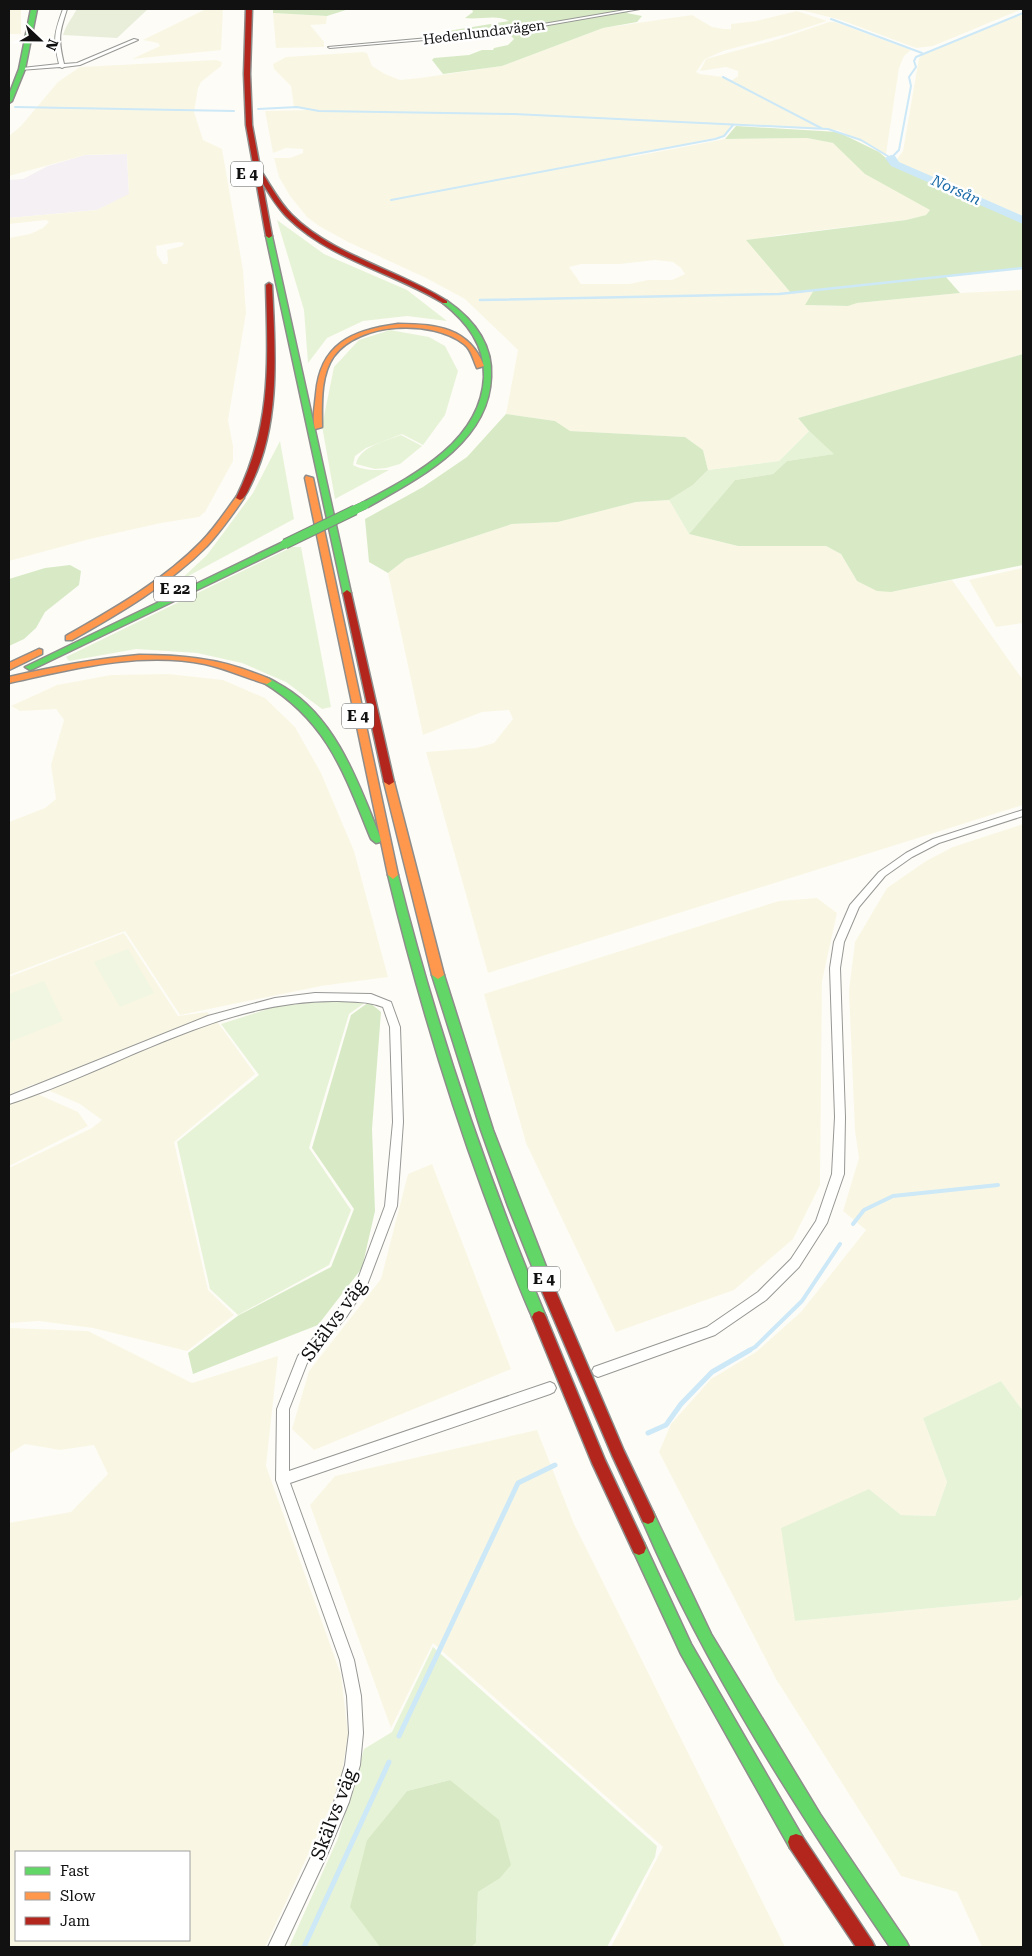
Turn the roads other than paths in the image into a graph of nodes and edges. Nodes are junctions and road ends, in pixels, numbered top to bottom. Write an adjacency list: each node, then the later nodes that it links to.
1 (28, 9): 7 (main road)
2 (34, 9): 7 (main road)
3 (65, 9): 10 (street)
4 (241, 9): 14 (main road, E 4)
5 (249, 9): 13 (main road, E 4)
6 (638, 9): 9 (street, Hedenlundavägen)
7 (30, 27): 11 (main road)
8 (136, 40): 10 (street)
9 (330, 47)
10 (62, 67): 11 (street)
11 (22, 69): 12 (main road)
12 (9, 101)
13 (255, 166): 16 (main road, E 4); 18 (main road)
14 (269, 285): 15 (main road, E 4); 20 (main road)
15 (292, 398)
16 (316, 453): 18 (main road); 31 (main road, E 4)
17 (307, 470): 24 (main road, E 4)
18 (362, 502): 19 (main road, E 22)
19 (283, 542): 20 (main road, E 22); 22 (main road)
20 (69, 638): 21 (main road, E 22)
21 (9, 667)
22 (9, 678): 24 (main road)
23 (1023, 813): 26 (street)
24 (393, 877): 30 (main road, E 4)
25 (9, 1100): 28 (street, Skälvs väg)
26 (598, 1372)
27 (550, 1388): 28 (street)
28 (282, 1480): 29 (street, Skälvs väg)
29 (276, 1947)
30 (866, 1947)
31 (900, 1947)

